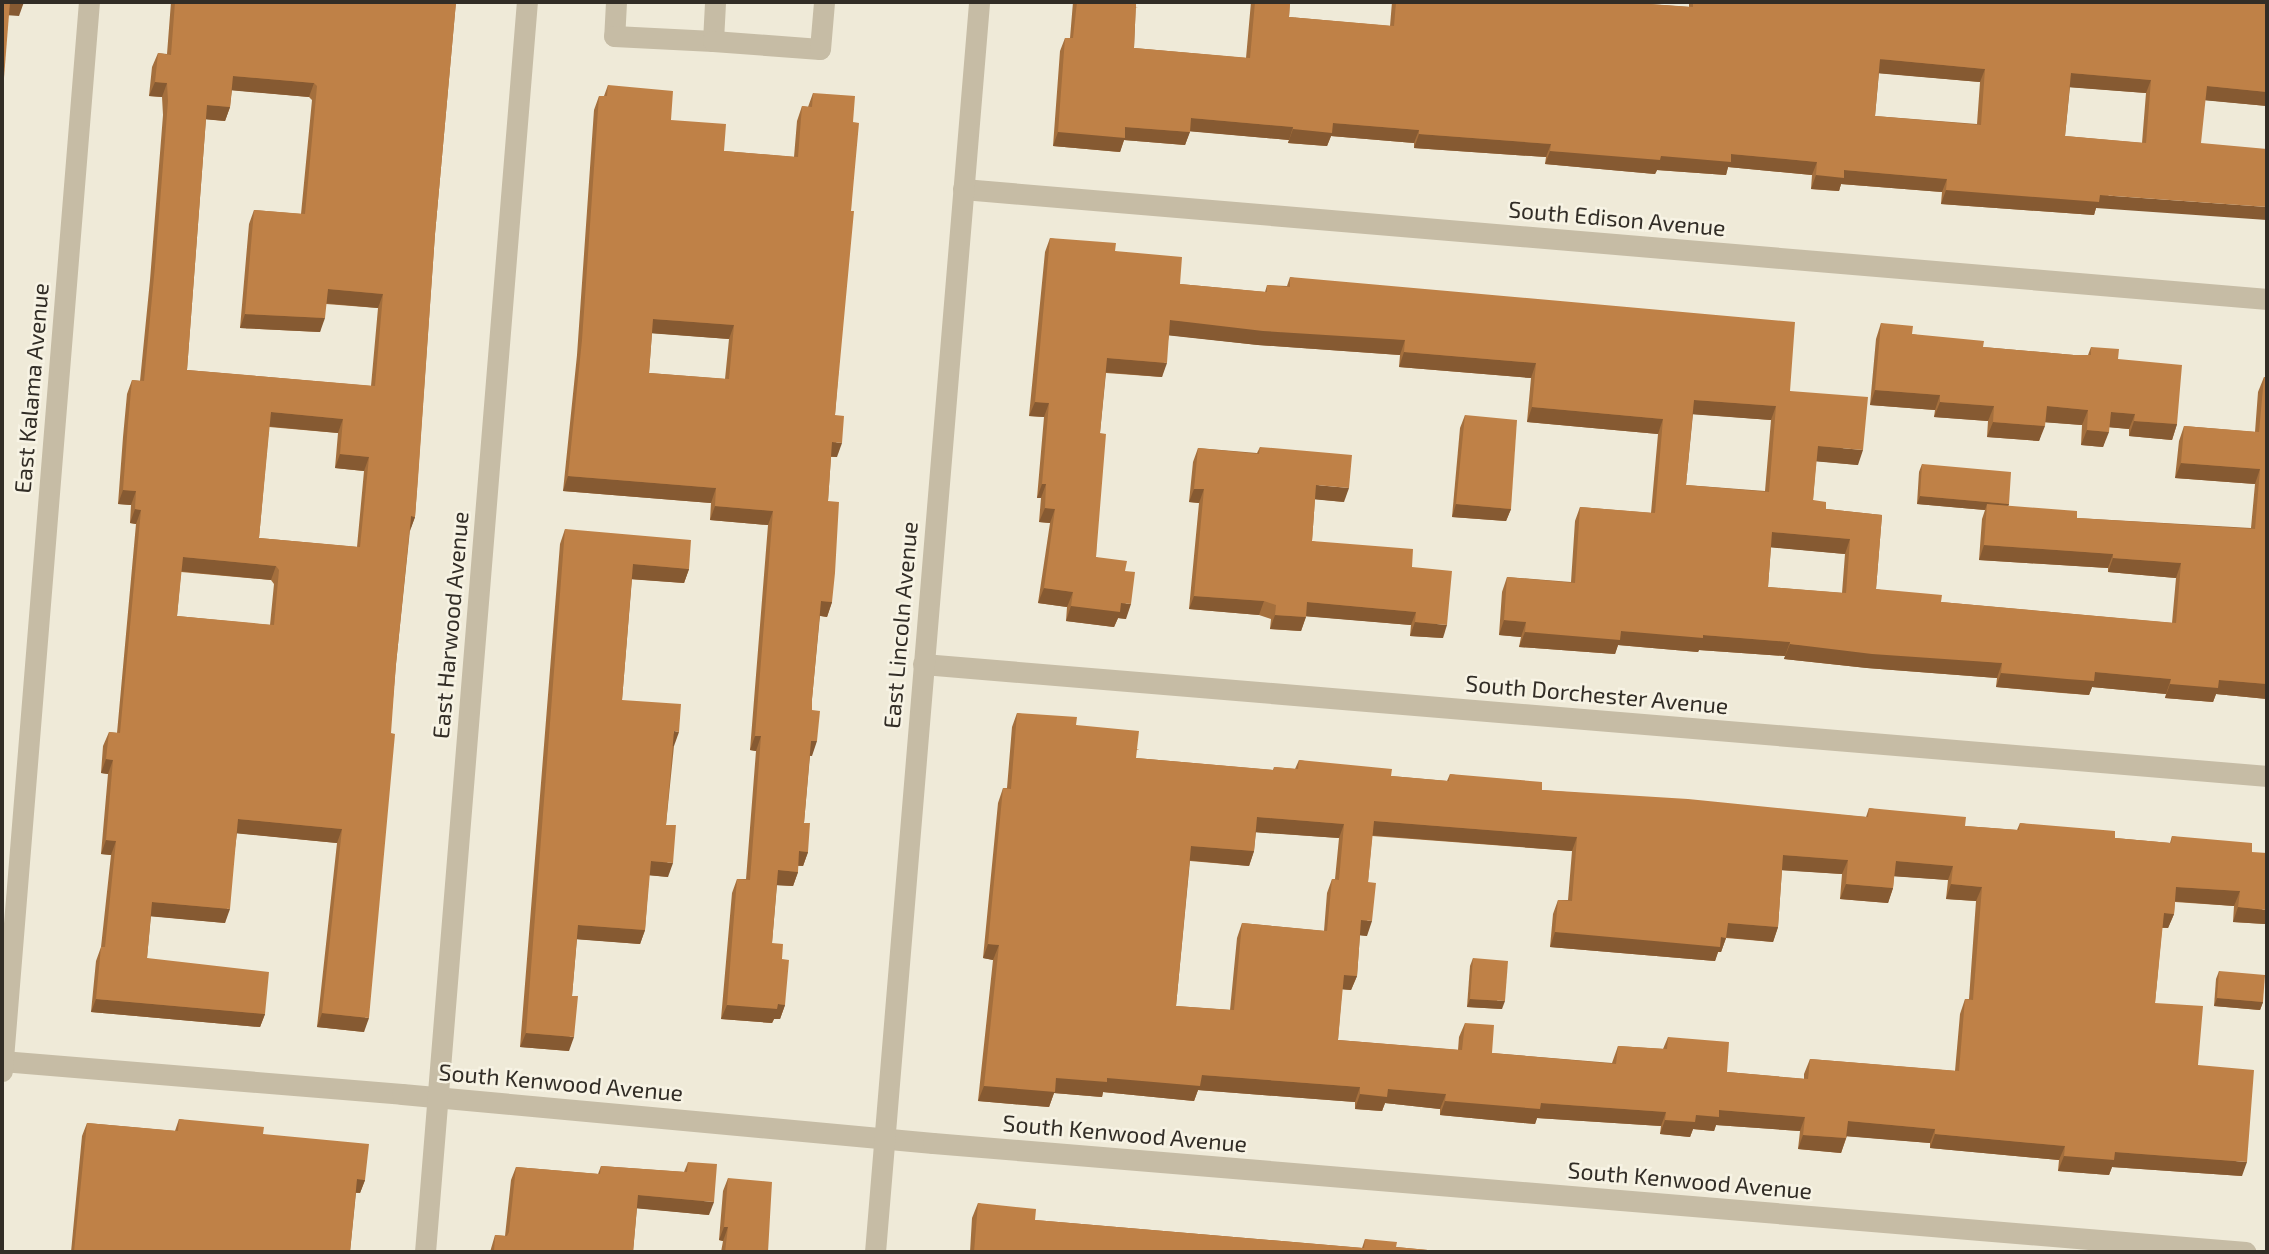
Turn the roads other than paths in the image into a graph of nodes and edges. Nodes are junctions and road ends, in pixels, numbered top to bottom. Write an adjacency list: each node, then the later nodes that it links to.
1 (89, 2): 12 (street, East Kalama Avenue)
2 (527, 2): 14 (street, East Harwood Avenue)
3 (616, 2): 7 (street)
4 (715, 2): 7 (street)
5 (824, 2): 7 (street)
6 (978, 2): 8 (street, East Lincoln Avenue)
7 (713, 41)
8 (963, 189): 9 (street, South Edison Avenue); 10 (street, East Lincoln Avenue)
9 (2267, 299)
10 (923, 664): 11 (street, South Dorchester Avenue); 15 (street, East Lincoln Avenue)
11 (2267, 776)
12 (2, 1061): 13 (street, East Kalama Avenue); 14 (street, South Kenwood Avenue)
13 (2, 1071)
14 (438, 1097): 15 (street, South Kenwood Avenue); 16 (street, East Harwood Avenue)
15 (885, 1139): 17 (street, East Lincoln Avenue); 18 (street, South Kenwood Avenue)
16 (425, 1252)
17 (875, 1252)
18 (2245, 1252)

